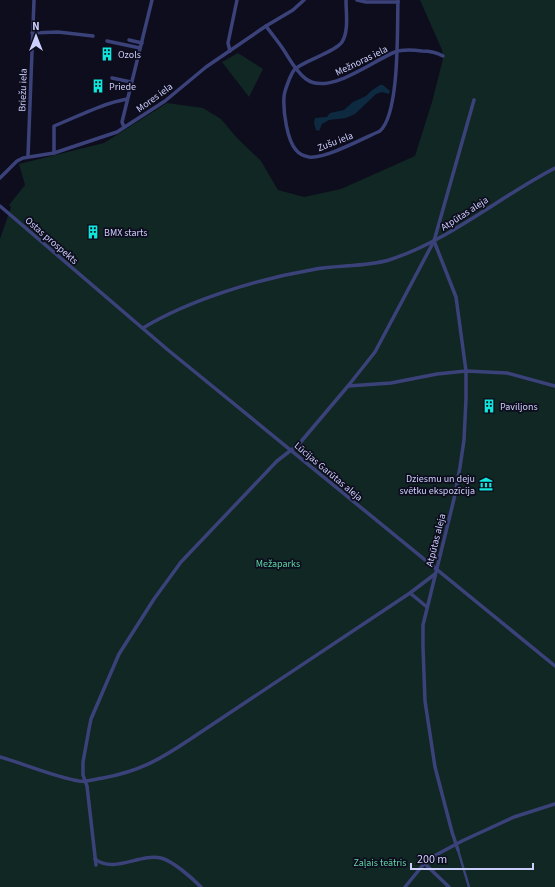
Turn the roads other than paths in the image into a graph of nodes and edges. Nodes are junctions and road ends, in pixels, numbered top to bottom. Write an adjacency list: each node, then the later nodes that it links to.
1 (34, 0): 9 (street, Briežu iela)
2 (152, 0): 13 (street)
3 (237, 0): 15 (street)
4 (304, 0): 8 (street, Mores iela)
5 (346, 0): 18 (street)
6 (357, 0): 7 (street)
7 (398, 1): 16 (street, Zušu iela)
8 (266, 26): 15 (street, Mores iela); 18 (street, Mežnoras iela)
9 (32, 33): 10 (street); 25 (street, Briežu iela)
10 (93, 36)
11 (129, 40): 13 (street)
12 (107, 41): 14 (street)
13 (142, 43): 14 (street)
14 (140, 48): 20 (street)
15 (230, 51): 23 (street, Mores iela)
16 (396, 52): 17 (street, Mežnoras iela); 18 (street, Mežnoras iela); 18 (street, Zušu iela)
17 (443, 56)
18 (295, 69)
19 (112, 78): 20 (street)
20 (131, 82): 21 (street)
21 (127, 99): 23 (street); 24 (street)
22 (474, 100): 29 (street)
23 (124, 127): 24 (street, Mores iela)
24 (54, 153): 25 (street, Mores iela)
25 (28, 156): 27 (street, Mores iela)
26 (555, 168): 29 (street, Atpūtas aleja)
27 (0, 178)
28 (0, 206): 30 (street, Ostas prospekts)
29 (434, 241): 31 (street); 32 (street, Atpūtas aleja); 33 (street)
30 (93, 286): 31 (street, Lūcijas Garūtas aleja)
31 (143, 328): 35 (street, Lūcijas Garūtas aleja)
32 (466, 371): 33 (street); 34 (street); 36 (street, Atpūtas aleja)
33 (348, 386): 35 (street)
34 (555, 386)
35 (291, 450): 36 (street, Lūcijas Garūtas aleja); 41 (street)
36 (436, 572): 37 (street); 38 (street, Atpūtas aleja); 39 (street, Lūcijas Garūtas aleja)
37 (410, 593): 38 (street); 41 (street)
38 (427, 608): 43 (street, Atpūtas aleja)
39 (555, 666)
40 (0, 757): 41 (street)
41 (86, 781): 45 (street)
42 (555, 804): 43 (street)
43 (456, 844): 44 (street, Atpūtas aleja); 46 (street)
44 (458, 850): 51 (street, Atpūtas aleja)
45 (95, 859): 47 (street); 48 (street)
46 (423, 862): 49 (street); 50 (street)
47 (96, 865)
48 (201, 887)
49 (405, 887)
50 (449, 887)
51 (469, 887)

